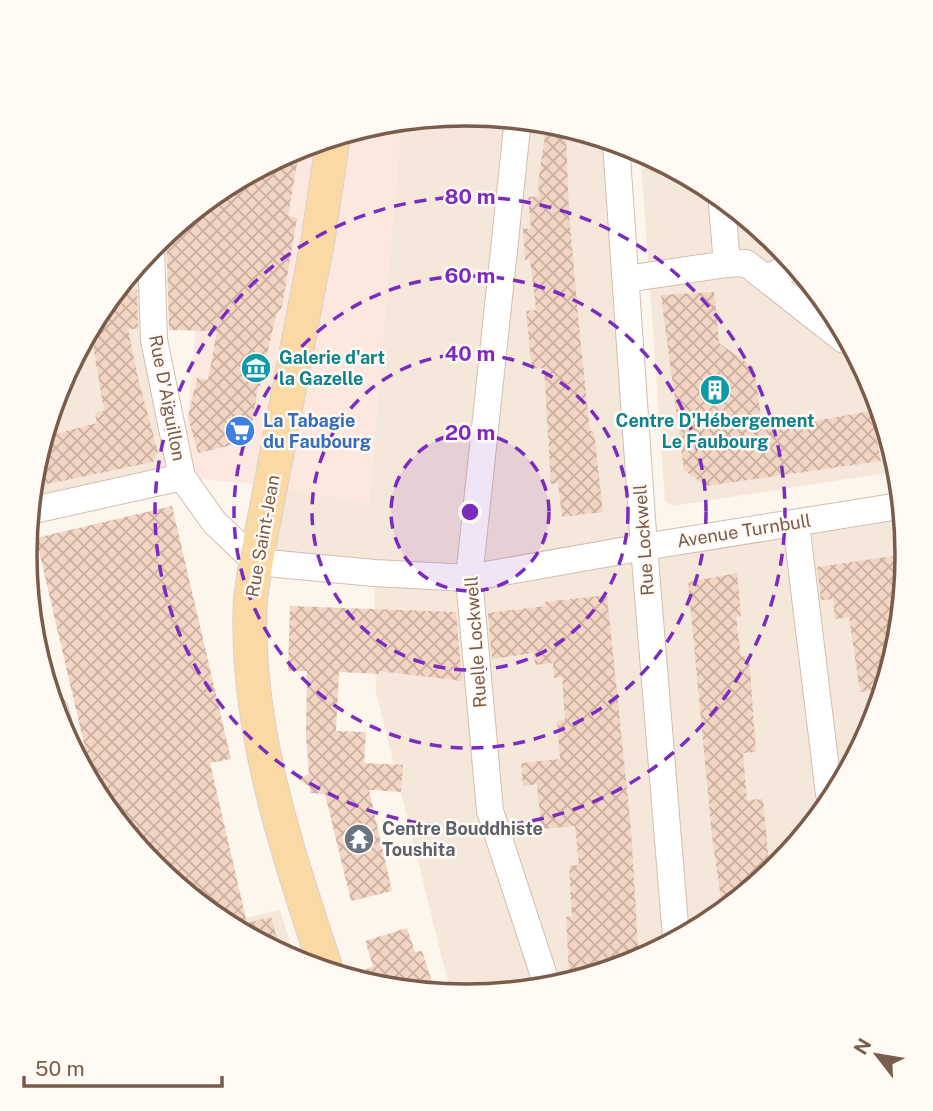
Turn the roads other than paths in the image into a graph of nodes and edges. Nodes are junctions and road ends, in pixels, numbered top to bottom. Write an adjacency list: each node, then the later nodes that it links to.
1 (517, 128): 17 (street, Ruelle Lockwell)
2 (332, 148): 16 (main road, Rue Saint-Jean)
3 (617, 153): 9 (street, Rue Lockwell)
4 (723, 211): 6 (street)
5 (152, 263): 11 (street, Rue D'Aiguillon)
6 (727, 264): 8 (street); 9 (street)
7 (787, 269): 8 (street)
8 (765, 278): 10 (street)
9 (626, 279): 15 (street, Rue Lockwell)
10 (833, 331)
11 (182, 477): 13 (street); 16 (street, Rue D'Aiguillon)
12 (894, 507): 14 (street, Avenue Turnbull)
13 (39, 509)
14 (796, 523): 15 (street, Avenue Turnbull); 18 (street)
15 (644, 547): 17 (street, Avenue Turnbull); 19 (street, Rue Lockwell)
16 (256, 562): 17 (street, Avenue Turnbull); 20 (main road, Rue Saint-Jean)
17 (469, 578): 21 (street, Ruelle Lockwell)
18 (828, 787)
19 (676, 931)
20 (323, 960)
21 (545, 978)

